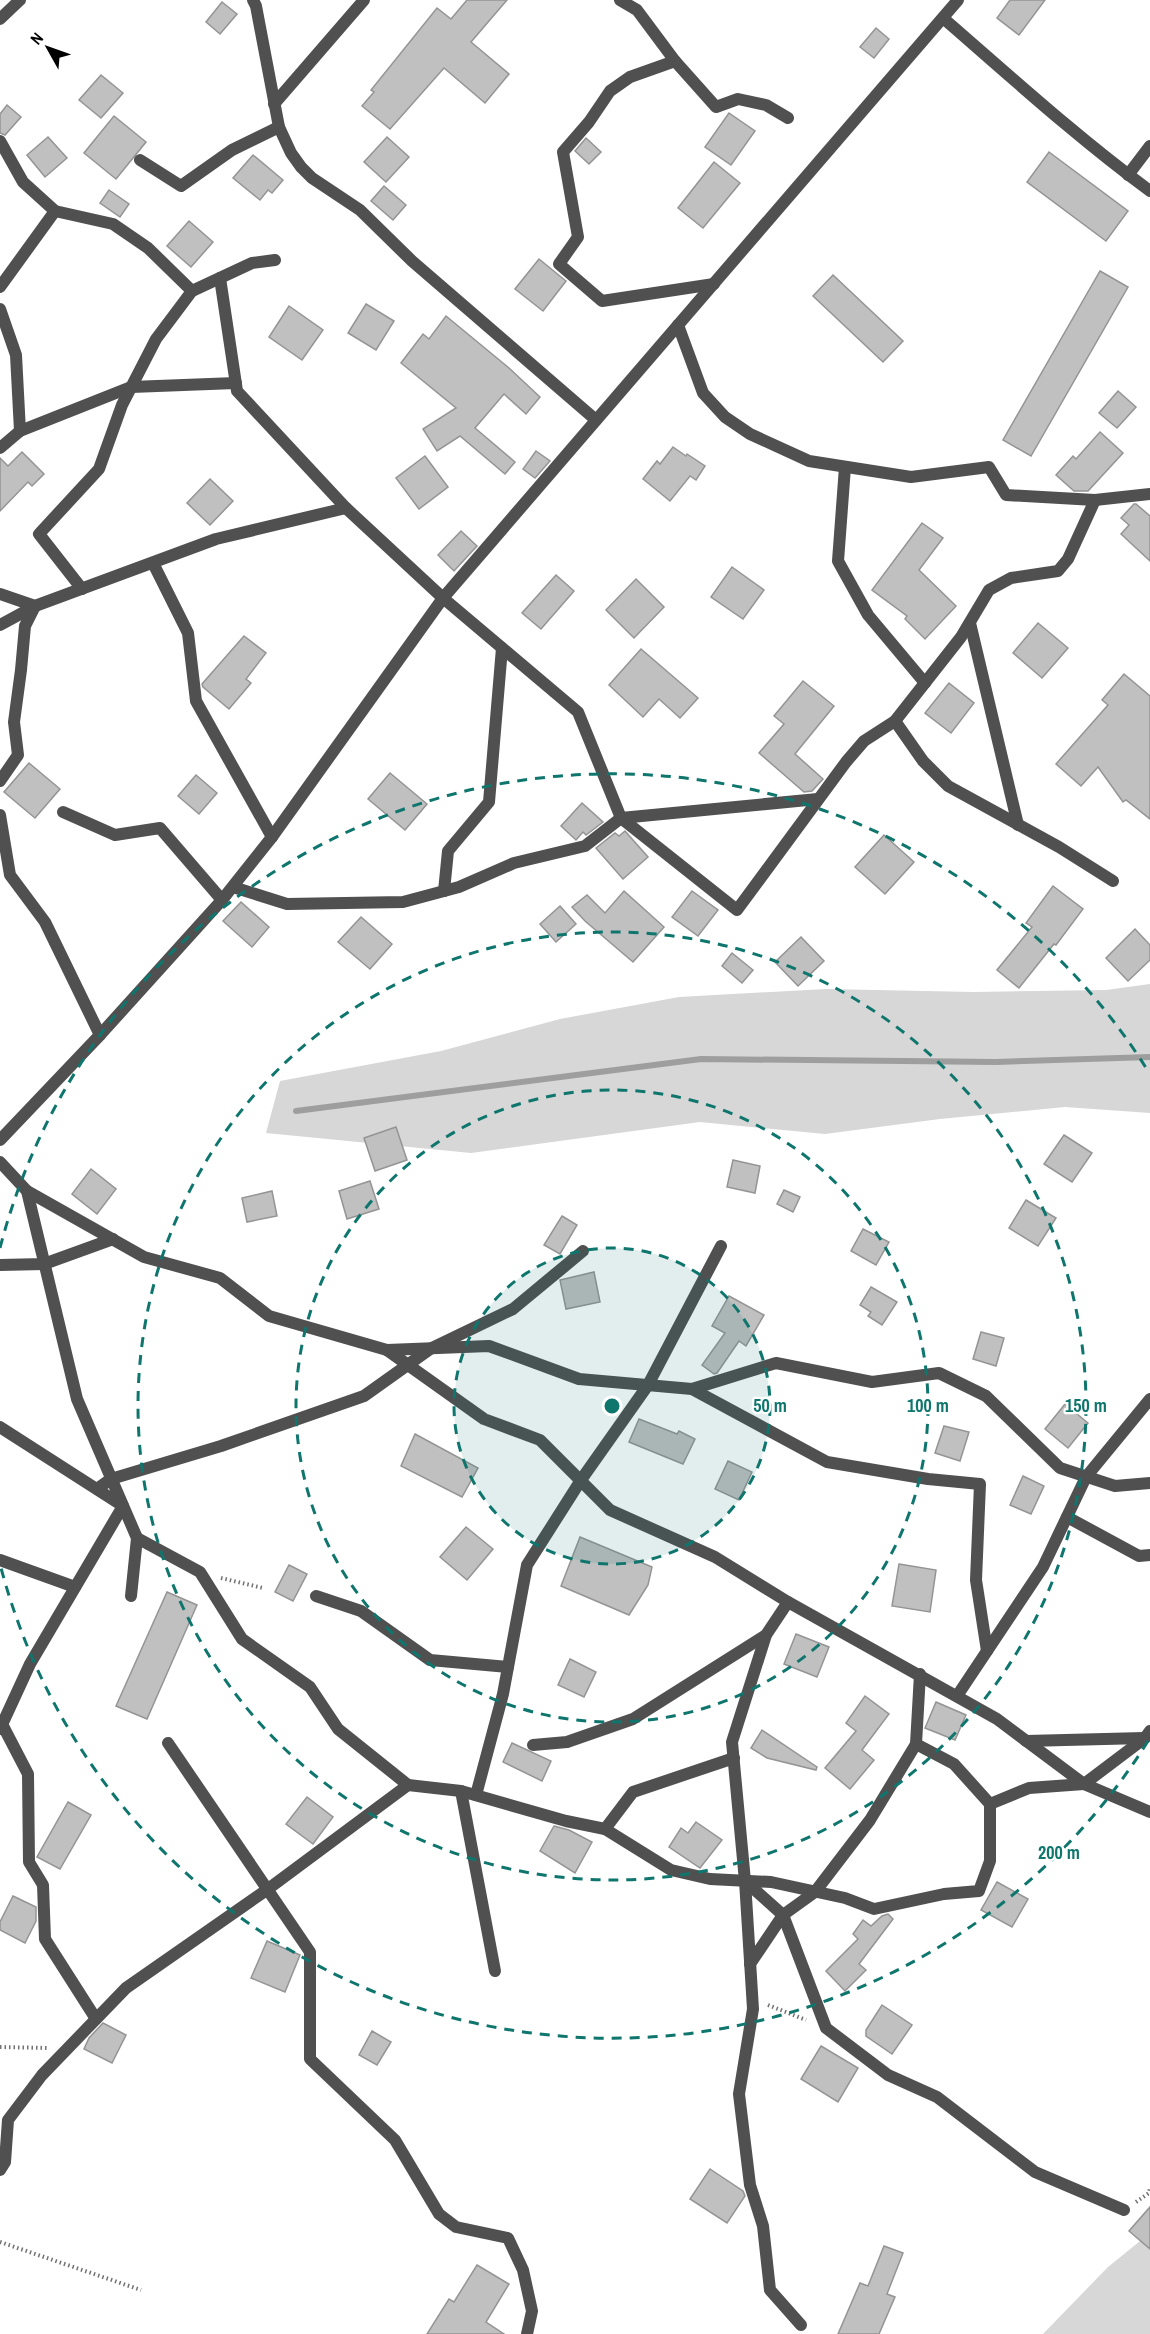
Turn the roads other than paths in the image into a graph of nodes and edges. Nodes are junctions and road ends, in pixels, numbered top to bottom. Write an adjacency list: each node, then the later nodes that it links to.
1 (20, 0): 7 (street)
2 (253, 0): 9 (street)
3 (364, 0): 9 (street)
4 (620, 0): 8 (street)
5 (958, 0): 6 (street)
6 (943, 18): 15 (street); 20 (street)
7 (0, 19)
8 (675, 61): 10 (street); 20 (street)
9 (274, 104): 11 (street)
10 (788, 118)
11 (279, 127): 14 (street); 27 (street)
12 (0, 141): 17 (street)
13 (1150, 146): 15 (street)
14 (140, 160)
15 (1128, 175): 16 (street)
16 (1150, 191)
17 (55, 211): 21 (street); 22 (street)
18 (275, 260): 19 (street)
19 (220, 278): 22 (street); 25 (street)
20 (714, 284): 24 (street)
21 (0, 286)
22 (192, 291): 26 (street)
23 (0, 309): 28 (street)
24 (678, 325): 27 (street); 30 (street)
25 (236, 383): 26 (street); 33 (street)
26 (131, 387): 28 (street); 35 (street)
27 (596, 420): 37 (street)
28 (20, 431): 29 (street)
29 (0, 448)
30 (845, 467): 32 (street); 42 (street)
31 (1150, 494): 32 (street)
32 (1095, 500): 39 (street)
33 (346, 508): 34 (street); 37 (street)
34 (153, 563): 35 (street); 50 (street)
35 (82, 589): 38 (street)
36 (0, 594): 38 (street)
37 (442, 598): 41 (street); 50 (street)
38 (35, 606): 40 (street); 44 (street)
39 (970, 623): 42 (street); 49 (street)
40 (0, 625)
41 (502, 648): 48 (street); 53 (street)
42 (925, 683): 43 (street)
43 (895, 721): 45 (street); 49 (street)
44 (0, 781)
45 (818, 799): 48 (street); 48 (street)
46 (63, 812): 54 (street)
47 (0, 815): 55 (street)
48 (621, 818): 53 (street)
49 (1018, 825): 51 (street)
50 (272, 837): 52 (street)
51 (1113, 881)
52 (233, 887): 53 (street); 54 (street)
53 (444, 891)
54 (222, 900): 55 (street)
55 (100, 1035): 56 (street)
56 (0, 1140)
57 (0, 1162): 58 (street)
58 (27, 1191): 59 (street); 62 (street)
59 (113, 1239): 62 (street); 65 (street)
60 (721, 1246): 67 (street)
61 (583, 1251): 64 (street)
62 (44, 1264): 63 (street); 72 (street)
63 (0, 1265)
64 (430, 1349): 65 (street); 66 (street); 67 (street)
65 (387, 1350): 66 (street)
66 (408, 1365): 72 (street); 73 (street)
67 (648, 1385): 68 (street); 73 (street)
68 (692, 1389): 71 (street); 86 (street)
69 (1150, 1400): 71 (street)
70 (0, 1427): 75 (street)
71 (1086, 1477): 74 (street); 77 (street)
72 (111, 1479): 75 (street); 76 (street)
73 (581, 1480): 84 (street); 87 (street)
74 (1150, 1483)
75 (97, 1489): 76 (street)
76 (123, 1506): 78 (street); 81 (street)
77 (1067, 1517): 79 (street); 86 (street)
78 (137, 1538): 82 (street); 98 (street)
79 (1150, 1555)
80 (0, 1560): 81 (street)
81 (75, 1587): 90 (street)
82 (131, 1596)
83 (316, 1596): 87 (street)
84 (788, 1602): 85 (street); 88 (street)
85 (766, 1635): 95 (street); 96 (street)
86 (987, 1651): 89 (street)
87 (508, 1667): 100 (street)
88 (920, 1674): 89 (street); 94 (street)
89 (957, 1696): 92 (street)
90 (1, 1726): 110 (street)
91 (1148, 1735): 92 (street); 97 (street)
92 (1026, 1741): 97 (street)
93 (168, 1743): 105 (street)
94 (916, 1744): 101 (street); 106 (street)
95 (533, 1745)
96 (734, 1758): 103 (street); 104 (street)
97 (1084, 1784): 101 (street); 102 (street)
98 (408, 1785): 99 (street); 105 (street)
99 (461, 1791): 100 (street); 109 (street)
100 (476, 1796): 103 (street)
101 (990, 1804): 106 (street)
102 (1150, 1812)
103 (605, 1829): 104 (street)
104 (745, 1881): 106 (street); 107 (street); 108 (street)
105 (268, 1889): 110 (street); 114 (street)
106 (815, 1892): 107 (street)
107 (783, 1915): 108 (street); 112 (street)
108 (750, 1964): 113 (street)
109 (495, 1971)
110 (96, 2019): 111 (street)
111 (0, 2170)
112 (1124, 2210)
113 (801, 2325)
114 (527, 2334)

